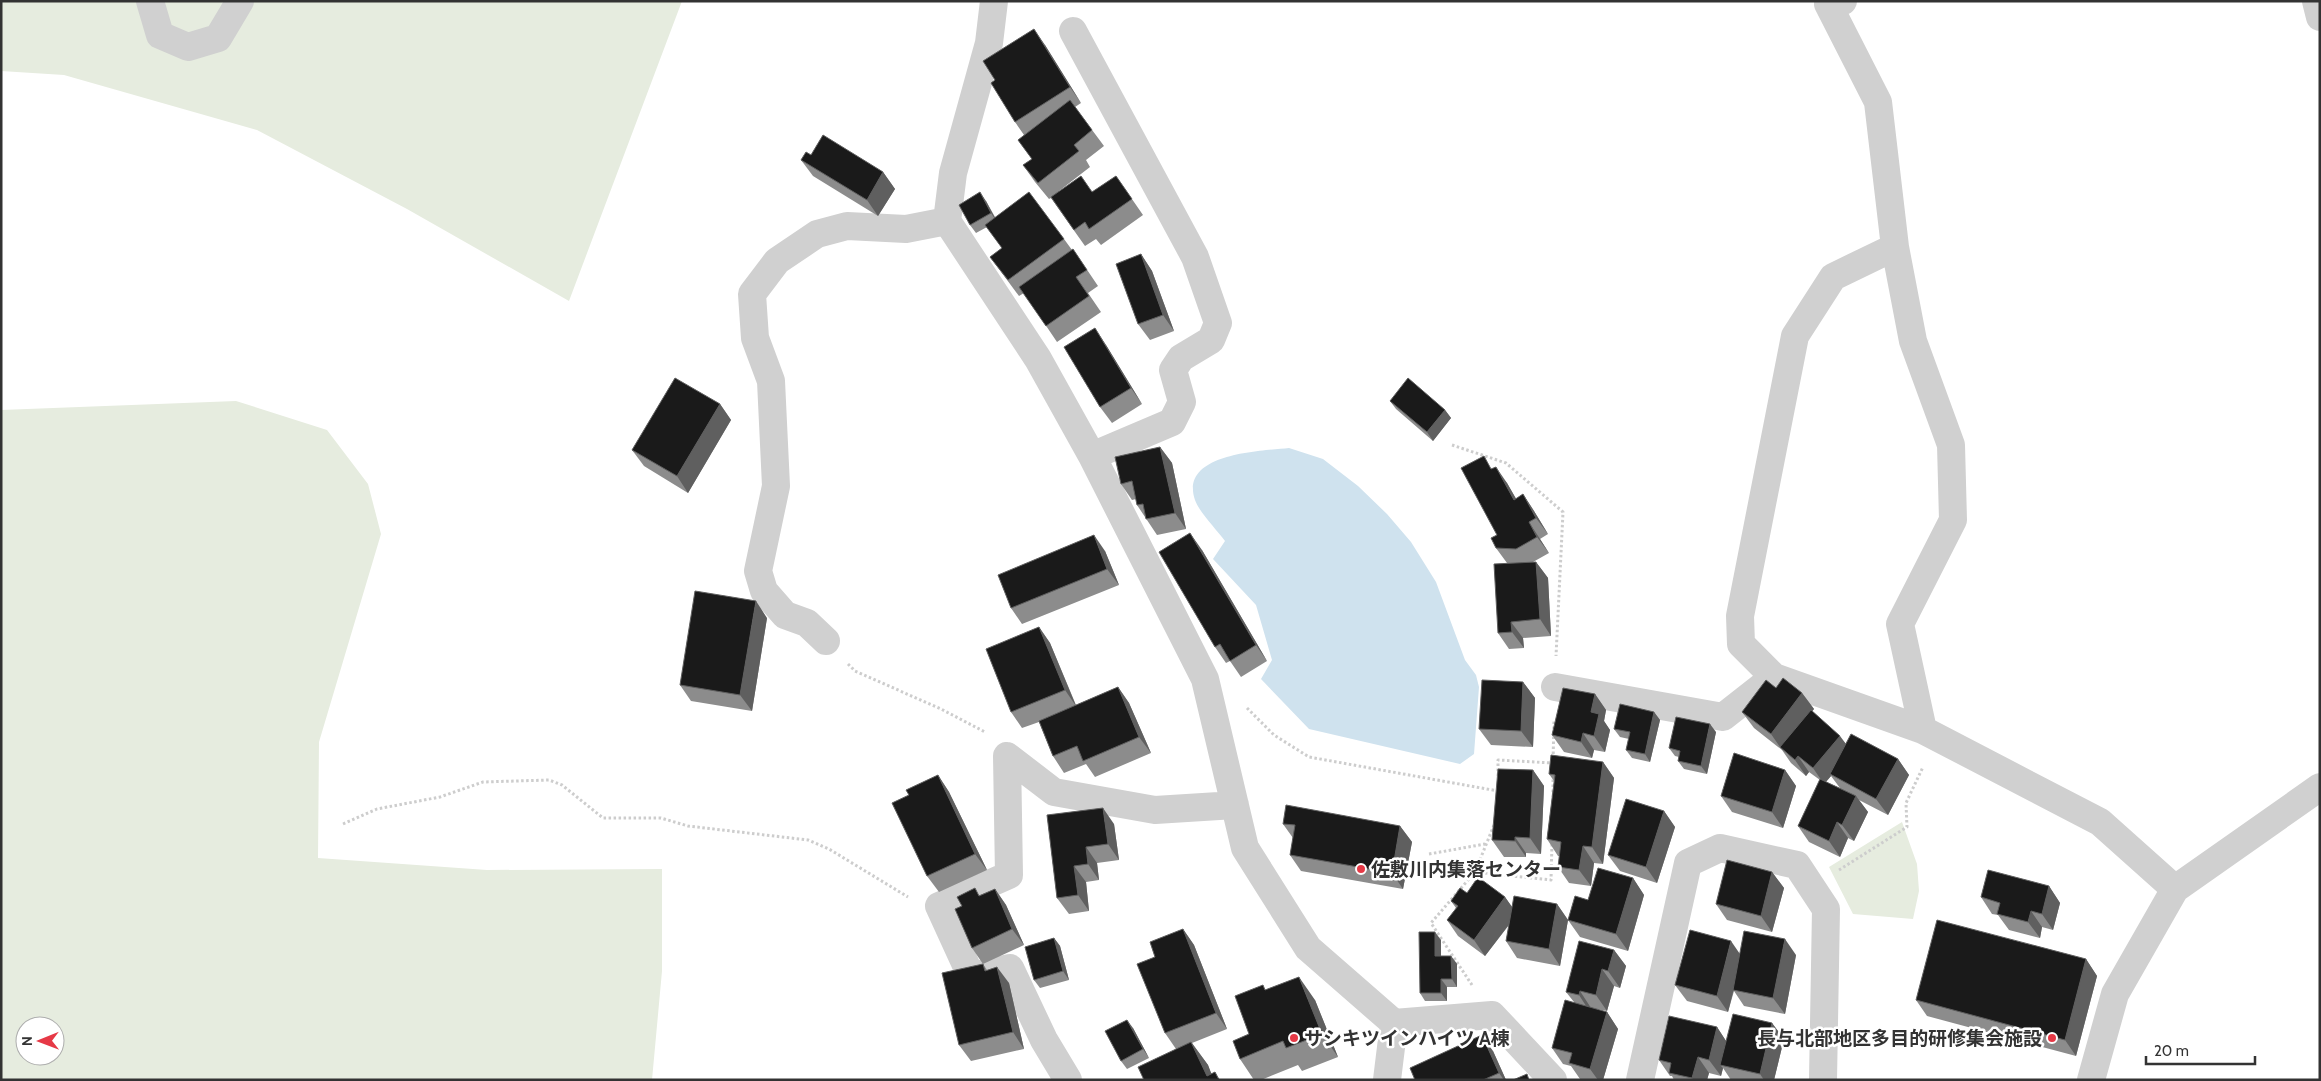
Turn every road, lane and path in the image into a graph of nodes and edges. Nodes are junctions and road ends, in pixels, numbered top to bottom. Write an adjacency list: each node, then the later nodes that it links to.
1 (150, 1): 2 (street)
2 (240, 1)
3 (994, 1): 8 (street)
4 (1843, 1): 9 (street)
5 (2316, 1): 6 (street)
6 (2320, 17)
7 (1073, 31): 11 (street)
8 (948, 221): 11 (street); 12 (street)
9 (1896, 247): 13 (street); 16 (street)
10 (1452, 445): 15 (path)
11 (1092, 456): 14 (street)
12 (826, 641): 17 (path)
13 (1774, 677): 15 (street); 16 (street)
14 (1205, 678): 20 (path); 23 (street)
15 (1554, 687): 18 (path)
16 (1930, 735): 30 (path); 31 (street)
17 (1007, 756): 23 (street); 32 (street)
18 (1554, 762): 20 (path); 22 (path)
19 (2320, 787): 31 (street)
20 (1498, 791): 21 (path)
21 (1496, 801)
22 (1553, 802)
23 (1235, 805): 34 (street)
24 (1494, 820): 27 (path)
25 (343, 824): 32 (path)
26 (1552, 841): 29 (path)
27 (1486, 844): 28 (path); 29 (path)
28 (1429, 854)
29 (1475, 872): 33 (path)
30 (1812, 888): 38 (street); 39 (street)
31 (2175, 889): 40 (street)
32 (939, 906): 35 (street)
33 (1492, 1015): 34 (street); 37 (street)
34 (1394, 1023): 36 (street)
35 (1068, 1080)
36 (1388, 1080)
37 (1553, 1080)
38 (1640, 1080)
39 (1823, 1080)
40 (2091, 1080)

